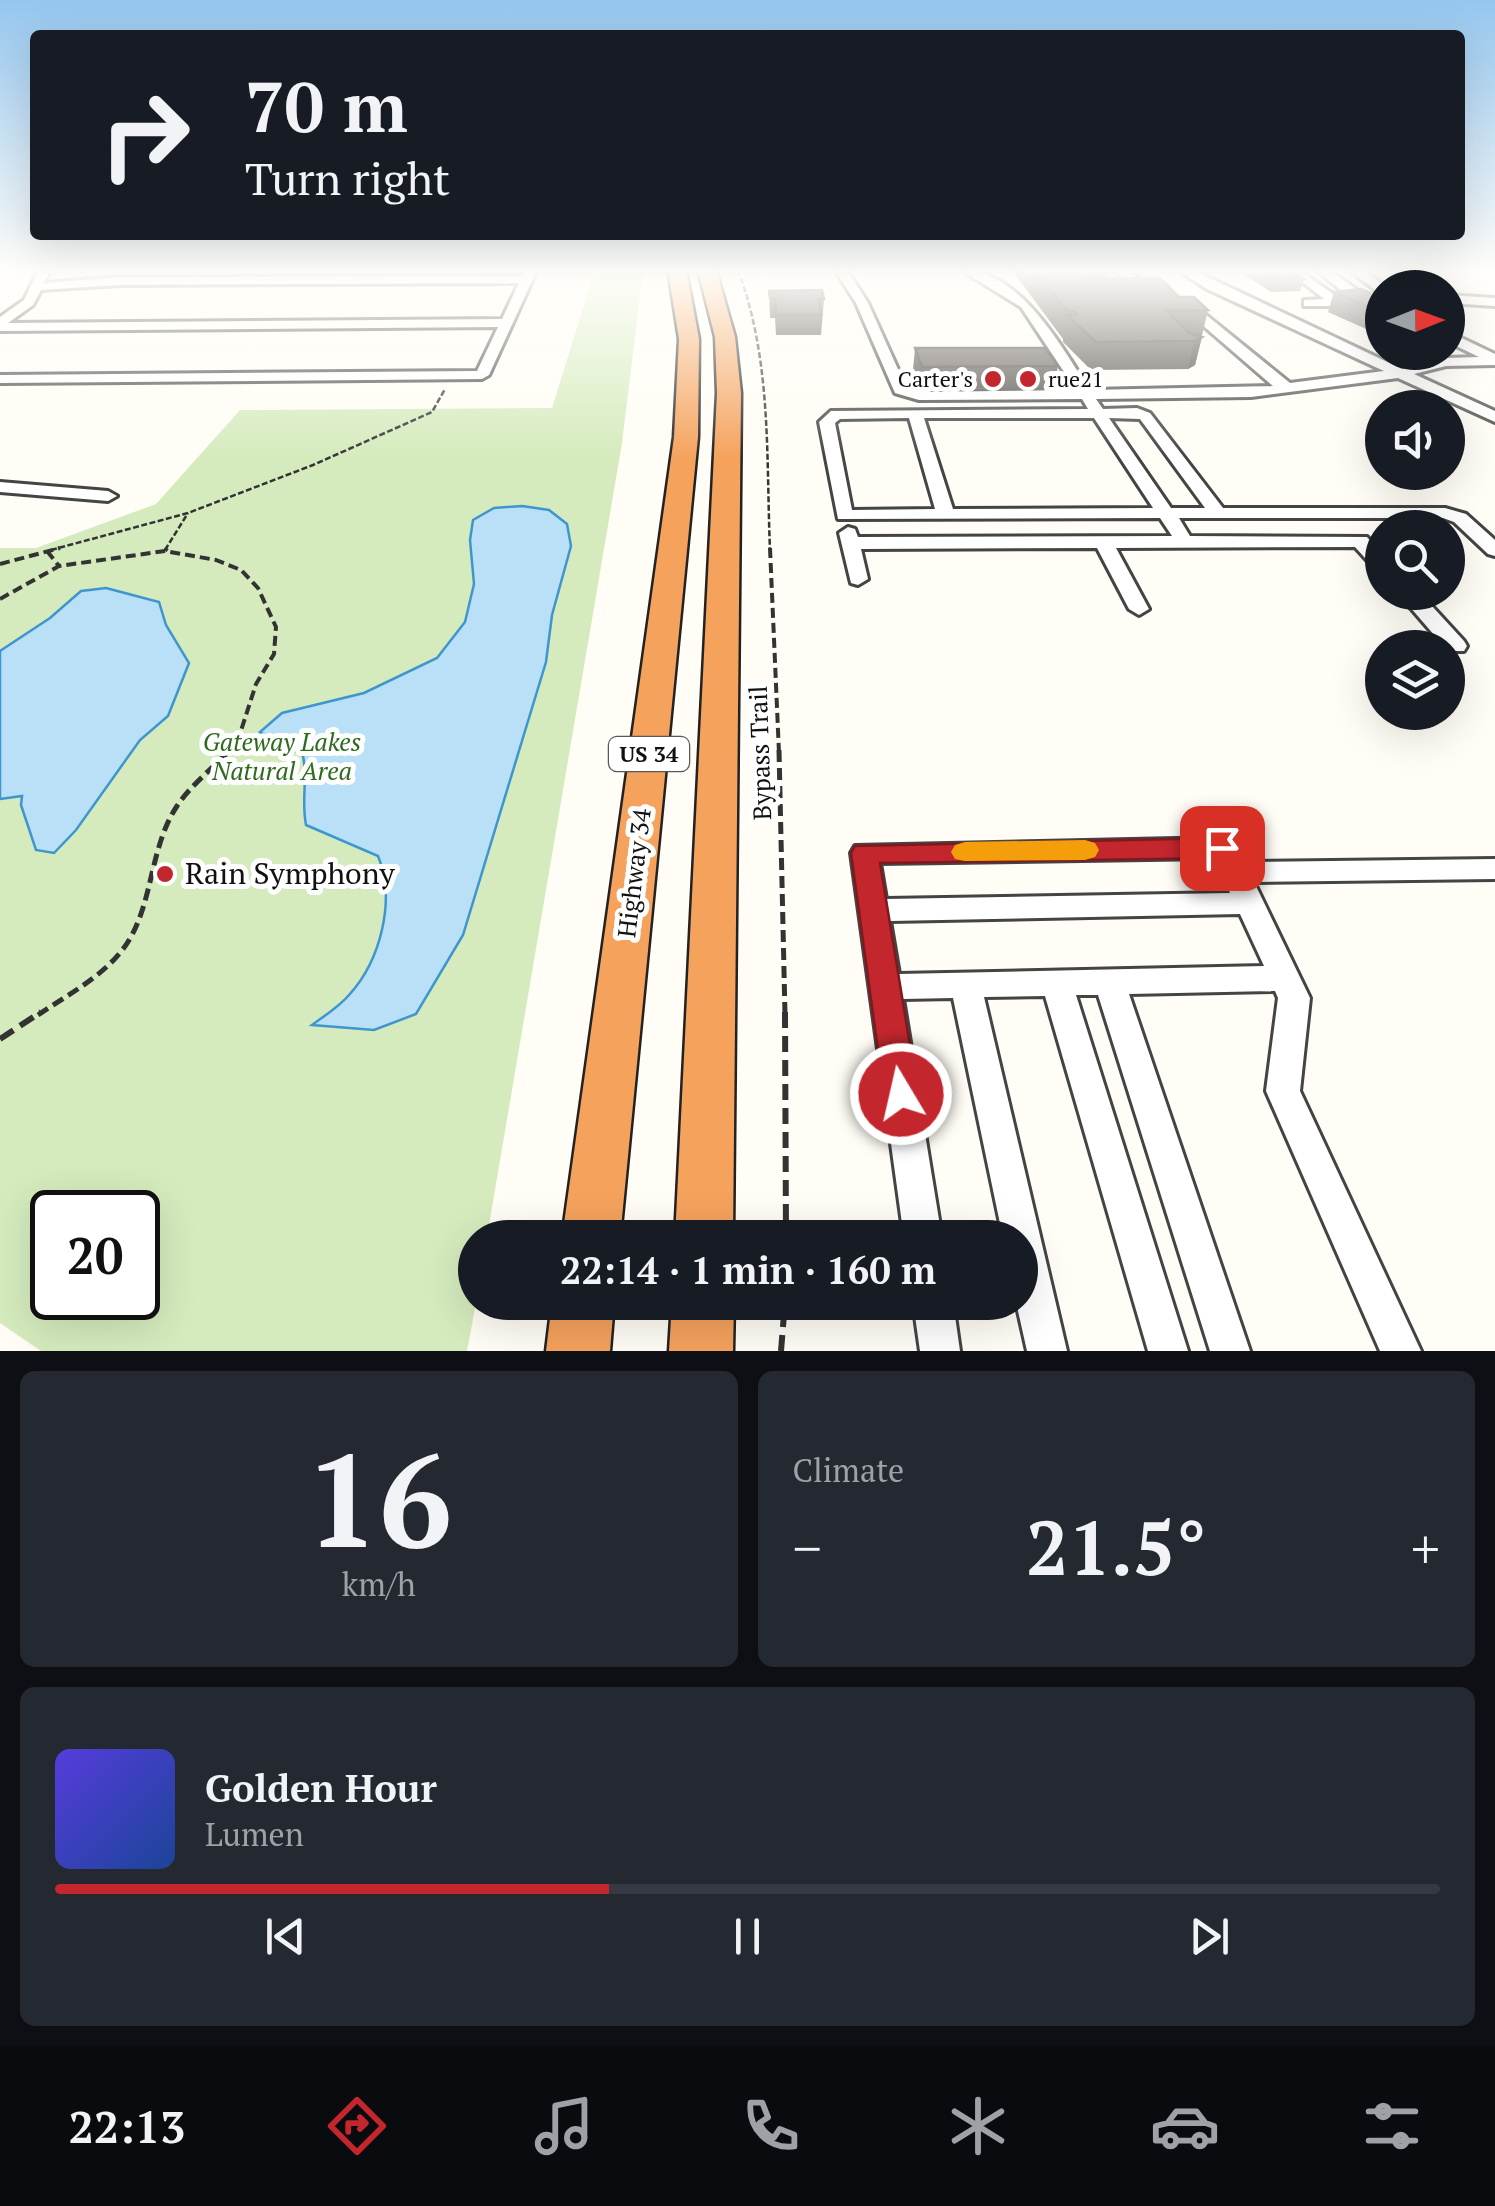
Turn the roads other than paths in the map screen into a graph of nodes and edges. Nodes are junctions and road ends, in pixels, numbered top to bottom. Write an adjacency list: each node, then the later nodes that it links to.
1 (501, 333): 17 (street)
2 (688, 333): 50 (highway, Highway 34 / US 34)
3 (723, 333): 51 (highway, US 34)
4 (875, 333): 19 (street)
5 (1045, 333): 19 (street)
6 (1219, 333): 18 (street)
7 (1325, 333): 11 (street)
8 (1331, 333): 10 (street)
9 (1465, 345): 13 (street)
10 (1365, 350)
11 (1365, 351)
12 (1465, 354): 14 (street)
13 (1495, 360): 14 (street)
14 (1475, 361): 15 (street)
15 (1465, 362)
16 (1407, 370): 18 (street); 20 (street); 23 (street)
17 (0, 380)
18 (1289, 389): 19 (street)
19 (1086, 394): 21 (street)
20 (1495, 405)
21 (1098, 412): 22 (street); 24 (street); 24 (street)
22 (915, 414): 29 (street); 31 (street)
23 (1495, 417)
24 (1153, 458): 27 (street); 28 (street)
25 (0, 487): 26 (street)
26 (108, 496)
27 (1166, 513): 28 (street); 29 (street); 33 (street)
28 (1218, 513): 30 (street)
29 (946, 514): 31 (street)
30 (1333, 514): 34 (street); 37 (street)
31 (844, 515): 35 (street)
32 (1104, 542): 33 (street); 35 (street); 39 (street)
33 (1185, 542): 34 (street)
34 (1360, 542): 36 (street)
35 (850, 543): 38 (street)
36 (1365, 547)
37 (1495, 550)
38 (858, 578)
39 (1140, 610)
40 (1423, 610): 41 (street)
41 (1441, 630)
42 (1495, 870): 43 (street)
43 (1242, 888): 44 (street); 44 (street); 45 (street)
44 (873, 910): 49 (street)
45 (1286, 978): 46 (street); 62 (street)
46 (1109, 982): 47 (street); 61 (street)
47 (1057, 983): 48 (street); 60 (street)
48 (966, 985): 49 (street); 59 (street)
49 (884, 987): 52 (street)
50 (593, 1220)
51 (705, 1220)
52 (920, 1220)
53 (581, 1320): 56 (highway)
54 (702, 1320): 57 (highway)
55 (935, 1320): 58 (street)
56 (578, 1351)
57 (702, 1351)
58 (940, 1351)
59 (1047, 1351)
60 (1168, 1351)
61 (1230, 1351)
62 (1401, 1351)

